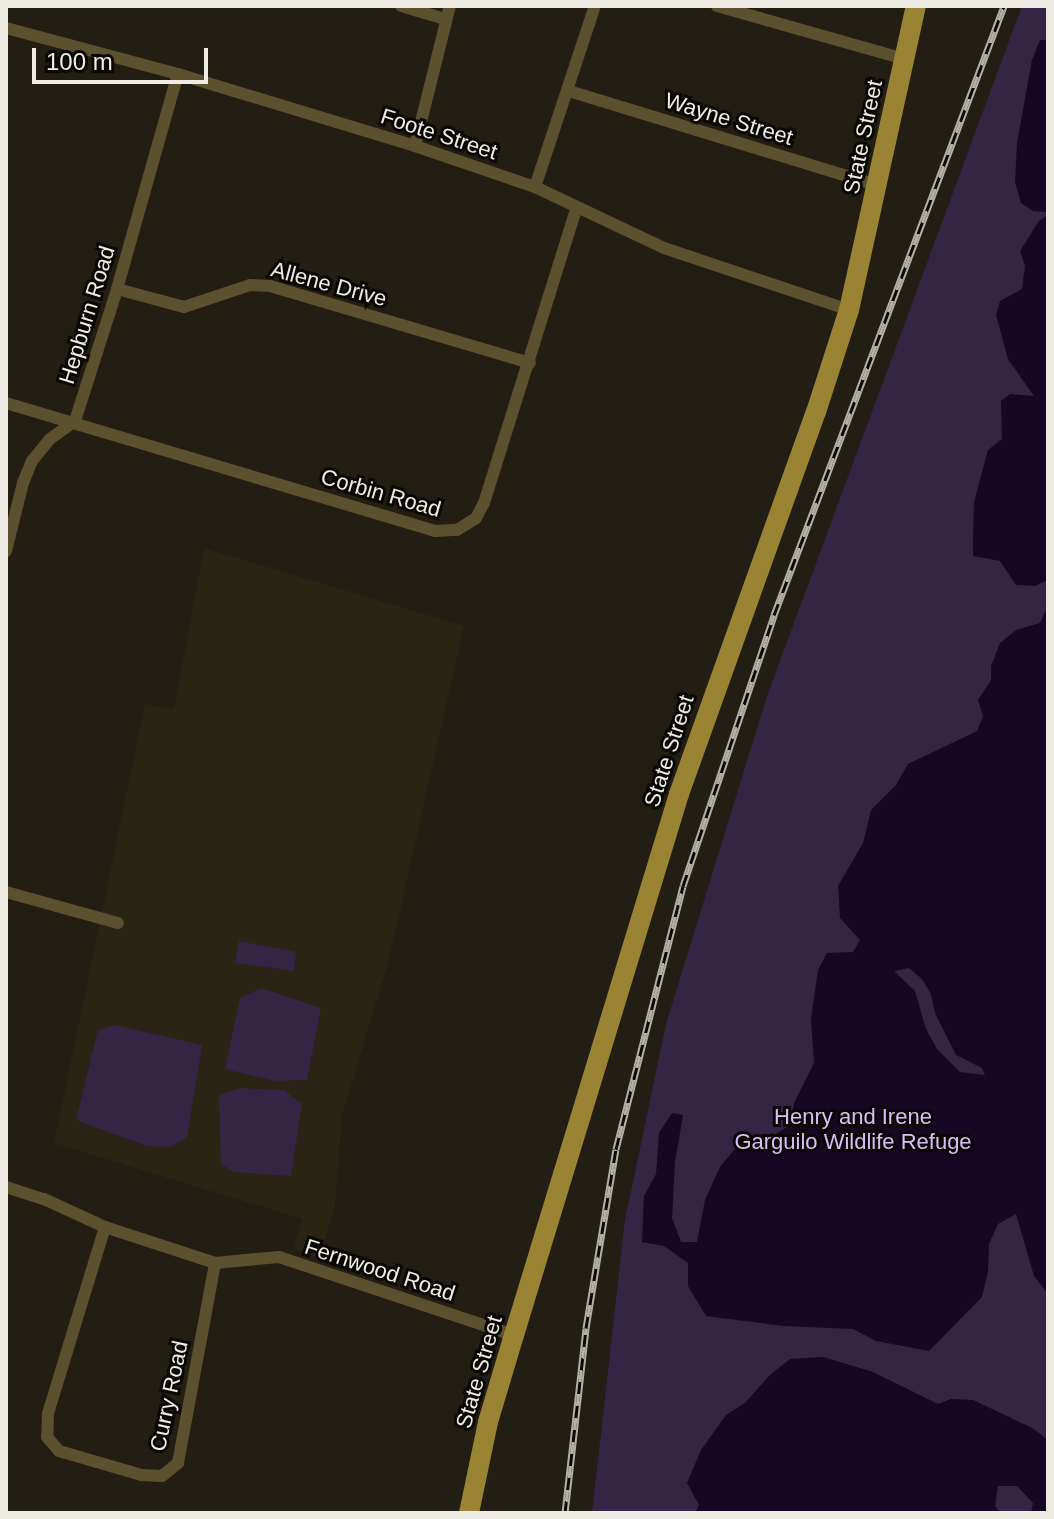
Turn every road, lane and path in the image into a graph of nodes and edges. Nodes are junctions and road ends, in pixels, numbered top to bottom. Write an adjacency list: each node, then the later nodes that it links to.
1 (401, 6): 6 (street)
2 (450, 6): 6 (street)
3 (595, 6): 10 (street)
4 (717, 6): 8 (street)
5 (916, 6): 8 (main road, State Street)
6 (445, 19): 11 (street)
7 (7, 31): 9 (street, Foote Street)
8 (904, 59): 12 (main road, State Street)
9 (178, 74): 11 (street, Foote Street); 15 (street, Hepburn Road)
10 (569, 91): 12 (street, Wayne Street); 13 (street)
11 (415, 146): 13 (street, Foote Street)
12 (877, 185): 16 (main road, State Street)
13 (535, 187): 14 (street, Foote Street)
14 (576, 209): 16 (street, Foote Street); 17 (street, Corbin Road)
15 (117, 289): 17 (street, Allene Drive); 19 (street, Hepburn Road)
16 (849, 310): 26 (main road, State Street)
17 (530, 363): 19 (street, Corbin Road)
18 (6, 403): 19 (street, Corbin Road)
19 (75, 421): 20 (street)
20 (6, 551)
21 (6, 892): 22 (street)
22 (118, 923)
23 (6, 1187): 24 (street, Fernwood Road)
24 (105, 1227): 25 (street, Fernwood Road); 25 (street, Curry Road)
25 (215, 1263): 26 (street, Fernwood Road)
26 (514, 1335): 27 (main road, State Street)
27 (469, 1513)

